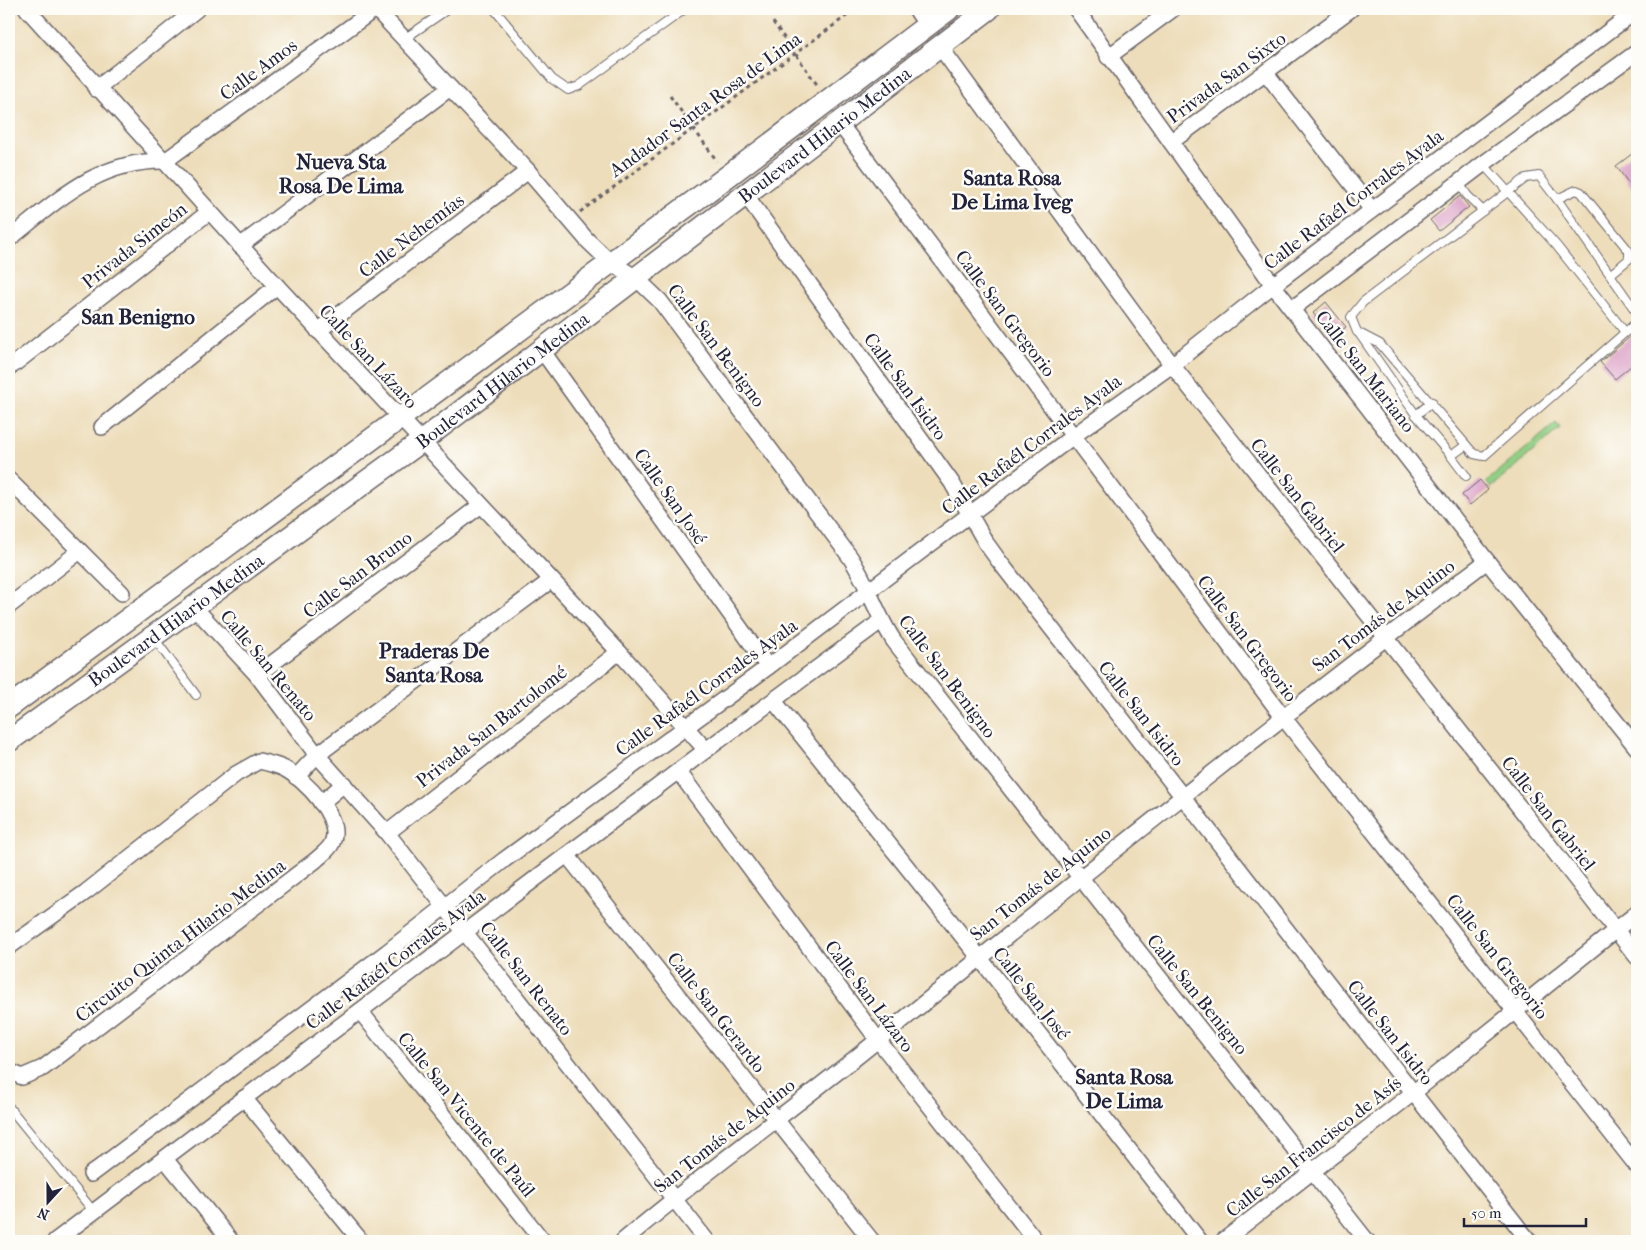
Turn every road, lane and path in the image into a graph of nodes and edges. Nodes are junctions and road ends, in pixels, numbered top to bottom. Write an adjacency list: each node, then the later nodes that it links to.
1 (27, 9): 23 (street, Calle San Lázaro)
2 (197, 9): 23 (street)
3 (375, 9): 17 (street, Calle San Benigno); 30 (street, Calle Amos)
4 (448, 9): 17 (lane)
5 (494, 9): 6 (lane)
6 (685, 9)
7 (856, 9): 20 (path, Andador Santa Rosa de Lima)
8 (916, 9): 16 (street)
9 (949, 9): 16 (main road, Boulevard Hilario Medina)
10 (989, 9): 18 (main road, Boulevard Hilario Medina)
11 (1076, 9): 21 (street, Calle San Mariano)
12 (1173, 9): 21 (street)
13 (1351, 9): 22 (street, Privada San Sixto)
14 (1637, 10): 38 (street, Calle Rafaél Corrales Ayala)
15 (773, 22): 20 (path)
16 (928, 26): 26 (main road, Boulevard Hilario Medina)
17 (404, 39): 24 (street, Calle San Benigno)
18 (941, 48): 27 (main road, Boulevard Hilario Medina); 59 (street, Calle San Gabriel)
19 (1637, 52): 31 (street)
20 (796, 55): 26 (path); 28 (path, Andador Santa Rosa de Lima)
21 (1108, 57): 29 (street, Calle San Mariano)
22 (1266, 73): 29 (street, Privada San Sixto); 38 (street)
23 (96, 88): 30 (street, Calle San Lázaro)
24 (450, 88): 32 (street, Calle San Benigno); 43 (street)
25 (670, 96): 28 (path)
26 (827, 99): 33 (main road, Boulevard Hilario Medina)
27 (840, 124): 36 (main road, Boulevard Hilario Medina); 66 (street, Calle San Gregorio)
28 (694, 128): 33 (path); 41 (path, Andador Santa Rosa de Lima)
29 (1171, 142): 47 (street, Calle San Mariano)
30 (165, 162): 40 (street, Calle San Lázaro); 42 (street)
31 (1483, 164): 34 (street); 35 (lane)
32 (528, 171): 41 (street, Calle San Benigno); 52 (street, Calle Nehemías)
33 (728, 176): 44 (main road, Boulevard Hilario Medina)
34 (1459, 183): 39 (lane); 49 (street)
35 (1508, 192): 37 (lane); 39 (lane); 54 (lane)
36 (745, 194): 46 (main road, Boulevard Hilario Medina); 73 (street, Calle San Isidro)
37 (1557, 199): 45 (lane); 45 (lane)
38 (1372, 210): 47 (street, Calle Rafaél Corrales Ayala)
39 (1483, 211): 53 (lane)
40 (209, 212): 43 (street, Calle San Lázaro); 58 (street, Privada Simeón)
41 (570, 220): 44 (street, Calle San Benigno)
42 (9, 240)
43 (240, 246): 48 (street, Calle San Lázaro)
44 (610, 262): 46 (street, Calle San Benigno); 64 (main road, Boulevard Hilario Medina)
45 (1610, 274): 50 (lane)
46 (635, 276): 56 (main road, Boulevard Hilario Medina); 77 (street, Calle San Benigno)
47 (1273, 285): 49 (street, Calle San Mariano); 59 (street, Calle Rafaél Corrales Ayala)
48 (277, 286): 52 (street, Calle San Lázaro); 65 (street)
49 (1292, 308): 75 (street, Calle San Mariano)
50 (1637, 313)
51 (1637, 322): 54 (lane)
52 (318, 331): 64 (street, Calle San Lázaro)
53 (1357, 332): 55 (lane); 57 (lane)
54 (1625, 332): 68 (lane)
55 (1380, 344): 57 (lane); 60 (lane)
56 (542, 348): 67 (main road, Boulevard Hilario Medina); 85 (street, Calle San José)
57 (1370, 351): 61 (lane)
58 (12, 365)
59 (1172, 366): 66 (street, Calle Rafaél Corrales Ayala); 83 (street, Calle San Gabriel)
60 (1404, 371): 61 (lane); 62 (lane)
61 (1392, 381): 63 (lane)
62 (1432, 402): 63 (lane); 68 (lane)
63 (1416, 415): 69 (lane)
64 (400, 418): 67 (street, Calle San Lázaro); 89 (main road, Boulevard Hilario Medina)
65 (102, 427)
66 (1072, 437): 73 (street, Calle Rafaél Corrales Ayala); 90 (street, Calle San Gregorio)
67 (422, 441): 72 (street, Calle San Lázaro); 80 (main road, Boulevard Hilario Medina)
68 (1466, 444): 69 (lane)
69 (1451, 456): 70 (lane)
70 (1466, 476)
71 (9, 480): 74 (street)
72 (481, 506): 76 (street, Calle San Lázaro); 86 (street, Calle San Bruno)
73 (971, 513): 77 (street, Calle Rafaél Corrales Ayala); 99 (street, Calle San Isidro)
74 (80, 551): 78 (street); 79 (street)
75 (1486, 561): 83 (street, San Tomás de Aquino); 93 (street, Calle San Mariano)
76 (550, 581): 84 (street, Calle San Lázaro); 95 (street)
77 (869, 590): 81 (street, Calle San Benigno); 85 (street, Calle Rafaél Corrales Ayala)
78 (122, 593)
79 (9, 606)
80 (194, 607): 82 (main road, Boulevard Hilario Medina); 86 (street, Calle San Renato)
81 (881, 621): 88 (street, Calle Rafaél Corrales Ayala); 103 (street, Calle San Benigno)
82 (153, 637): 87 (lane); 92 (main road, Boulevard Hilario Medina)
83 (1385, 637): 90 (street, San Tomás de Aquino); 106 (street, Calle San Gabriel)
84 (619, 652): 91 (street, Calle San Lázaro); 101 (street, Privada San Bartolomé)
85 (768, 667): 91 (street, Calle Rafaél Corrales Ayala)
86 (257, 675): 95 (street, Calle San Renato)
87 (196, 695)
88 (774, 701): 94 (street, Calle Rafaél Corrales Ayala); 109 (street, Calle San José)
89 (9, 707)
90 (1283, 717): 99 (street, San Tomás de Aquino); 111 (street, Calle San Gregorio)
91 (687, 727): 94 (street, Calle San Lázaro); 104 (street, Calle Rafaél Corrales Ayala)
92 (9, 740)
93 (1637, 748)
94 (706, 750): 96 (street, Calle Rafaél Corrales Ayala)
95 (317, 755): 97 (street); 98 (street, Calle San Renato)
96 (678, 771): 102 (street, Calle Rafaél Corrales Ayala); 113 (street, Calle San Lázaro)
97 (296, 777): 100 (street, Circuito Quinta Hilario Medina); 108 (street, Circuito Quinta Hilario Medina)
98 (344, 784): 100 (street); 101 (street, Calle San Renato)
99 (1181, 796): 103 (street, San Tomás de Aquino); 115 (street, Calle San Isidro)
100 (321, 803): 114 (street, Circuito Quinta Hilario Medina)
101 (387, 832): 104 (street, Calle San Renato)
102 (567, 855): 107 (street, Calle Rafaél Corrales Ayala); 118 (street, Calle San Gerardo)
103 (1080, 878): 109 (street, San Tomás de Aquino); 121 (street, Calle San Benigno)
104 (444, 906): 107 (street, Calle San Renato); 122 (street, Calle Rafaél Corrales Ayala)
105 (1637, 913): 106 (street, Calle San Francisco de Asís)
106 (1617, 930): 110 (street, Calle San Gabriel); 111 (street, Calle San Francisco de Asís)
107 (466, 931): 112 (street, Calle Rafaél Corrales Ayala); 123 (street, Calle San Renato)
108 (9, 947)
109 (978, 957): 113 (street, San Tomás de Aquino); 133 (street, Calle San José)
110 (1637, 957)
111 (1515, 1011): 115 (street, Calle San Francisco de Asís); 120 (street, Calle San Gregorio)
112 (360, 1012): 116 (street, Calle Rafaél Corrales Ayala); 128 (street, Calle San Vicente de Paúl)
113 (878, 1040): 118 (street, San Tomás de Aquino); 132 (street, Calle San Lázaro)
114 (9, 1071)
115 (1414, 1093): 121 (street, Calle San Francisco de Asís); 136 (street, Calle San Isidro)
116 (244, 1098): 119 (street, Calle Rafaél Corrales Ayala); 127 (street)
117 (9, 1107): 124 (lane)
118 (776, 1119): 123 (street, San Tomás de Aquino); 131 (street, Calle San Gerardo)
119 (165, 1159): 124 (street, Calle Rafaél Corrales Ayala); 125 (street)
120 (1637, 1166)
121 (1314, 1171): 134 (street, Calle San Francisco de Asís); 135 (street, Calle San Benigno)
122 (91, 1174)
123 (673, 1199): 129 (street, San Tomás de Aquino); 130 (street, Calle San Renato)
124 (94, 1212): 126 (street, Calle Rafaél Corrales Ayala)
125 (227, 1240)
126 (55, 1241)
127 (361, 1241)
128 (543, 1241)
129 (623, 1241)
130 (707, 1241)
131 (872, 1241)
132 (1036, 1241)
133 (1200, 1241)
134 (1223, 1241)
135 (1367, 1241)
136 (1529, 1241)

